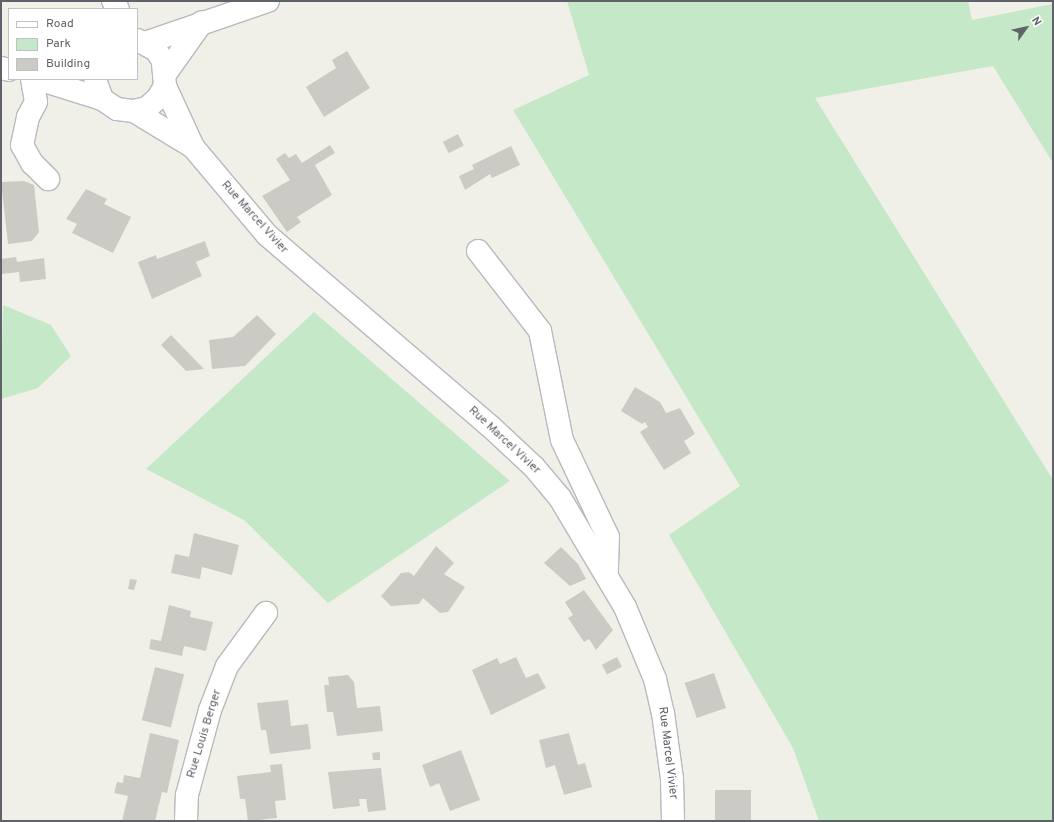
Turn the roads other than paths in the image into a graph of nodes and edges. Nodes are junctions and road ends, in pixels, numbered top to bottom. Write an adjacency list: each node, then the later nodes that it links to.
1 (268, 1): 2 (street)
2 (202, 22): 3 (street); 4 (street)
3 (141, 41): 4 (street, Rue Marcel Vivier)
4 (165, 79): 9 (street); 10 (street, Rue Marcel Vivier)
5 (32, 80): 11 (street)
6 (41, 80): 8 (street, Rue Marcel Vivier)
7 (94, 80): 8 (street)
8 (102, 99): 9 (street, Rue Marcel Vivier)
9 (134, 112): 10 (street, Rue Marcel Vivier)
10 (193, 147): 13 (street, Rue Marcel Vivier)
11 (48, 179)
12 (478, 251): 13 (street)
13 (607, 572): 16 (street, Rue Marcel Vivier)
14 (266, 613): 15 (street, Rue Louis Berger)
15 (186, 821)
16 (673, 821)

